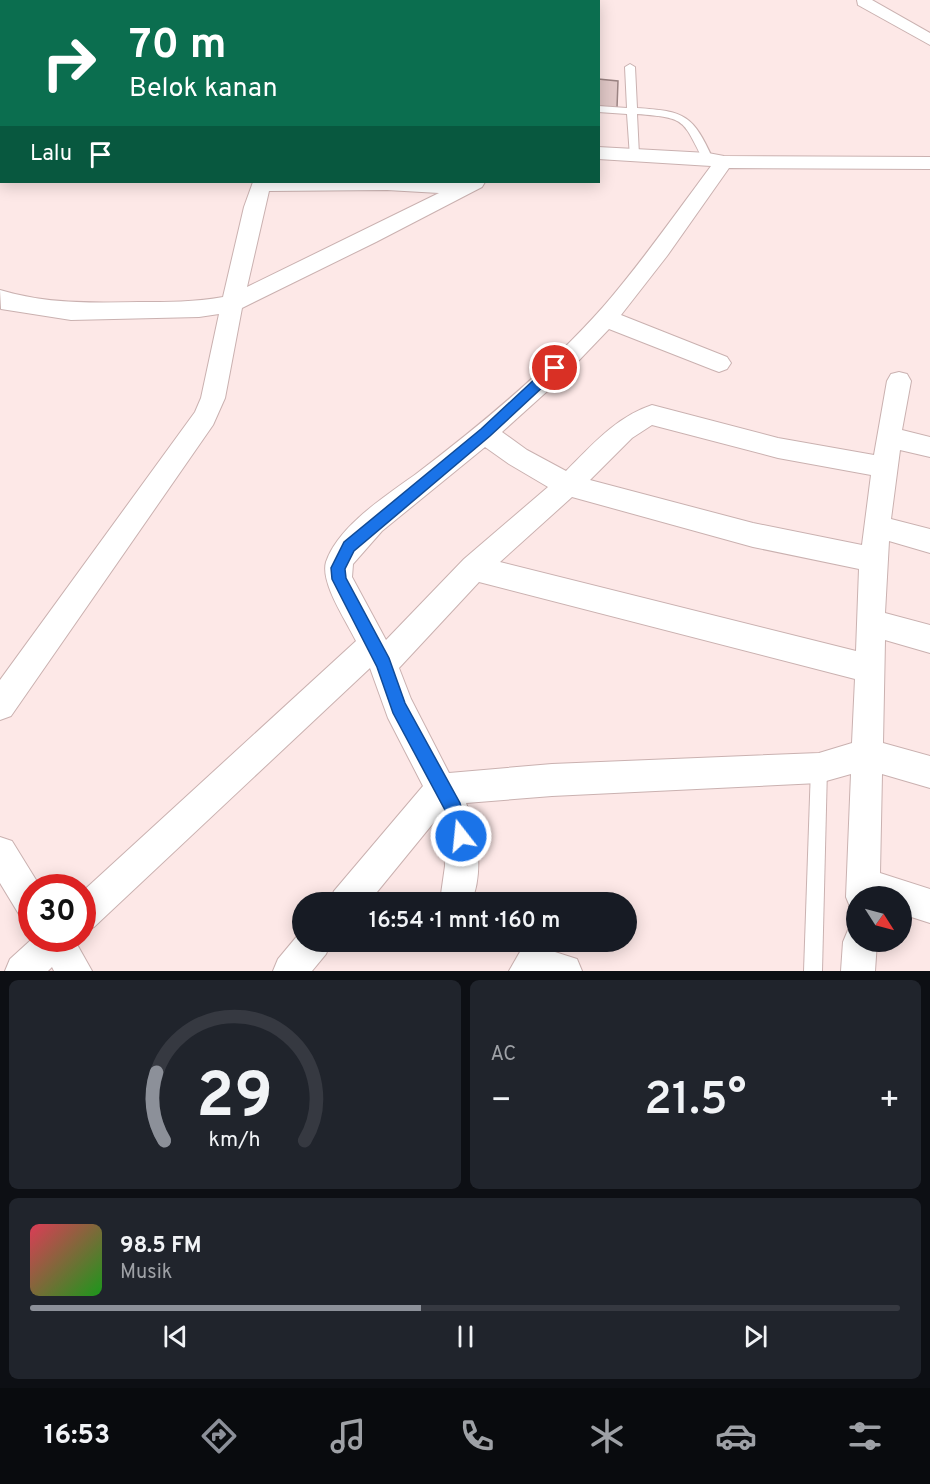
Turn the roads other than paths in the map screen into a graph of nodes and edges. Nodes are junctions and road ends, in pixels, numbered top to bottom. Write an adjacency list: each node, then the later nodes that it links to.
1 (864, 2): 2 (street)
2 (930, 40)
3 (630, 67): 5 (lane)
4 (600, 109): 5 (lane)
5 (631, 112): 7 (lane); 8 (lane)
6 (600, 153): 7 (street)
7 (634, 155): 8 (street)
8 (716, 160): 9 (street); 14 (street)
9 (930, 163)
10 (262, 183): 11 (street); 13 (street)
11 (469, 184): 13 (street)
12 (0, 298): 13 (street)
13 (232, 303): 30 (street)
14 (605, 318): 15 (street); 17 (street)
15 (719, 363)
16 (899, 381): 18 (street)
17 (486, 433): 21 (street); 28 (street)
18 (889, 437): 19 (street); 20 (street)
19 (930, 447)
20 (884, 467): 21 (street); 22 (street)
21 (568, 485): 24 (street); 25 (street)
22 (876, 526): 23 (street); 24 (street)
23 (930, 540)
24 (873, 560): 26 (street)
25 (474, 568): 28 (street); 29 (street)
26 (872, 624): 27 (street); 29 (street)
27 (930, 639)
28 (378, 654): 34 (street); 41 (street)
29 (869, 668): 31 (street)
30 (0, 705)
31 (866, 754): 32 (street); 33 (street); 37 (street)
32 (819, 768): 34 (street); 52 (lane)
33 (930, 772)
34 (441, 789): 38 (street); 39 (street)
35 (0, 853): 36 (street)
36 (18, 882)
37 (864, 886)
38 (355, 892)
39 (458, 892)
40 (912, 902): 42 (street)
41 (96, 903)
42 (930, 906)
43 (42, 952): 47 (street)
44 (63, 952): 48 (street)
45 (306, 952): 49 (street)
46 (859, 952): 53 (street)
47 (22, 971)
48 (75, 971)
49 (290, 971)
50 (526, 971): 51 (street)
51 (565, 971)
52 (813, 971)
53 (858, 971)

